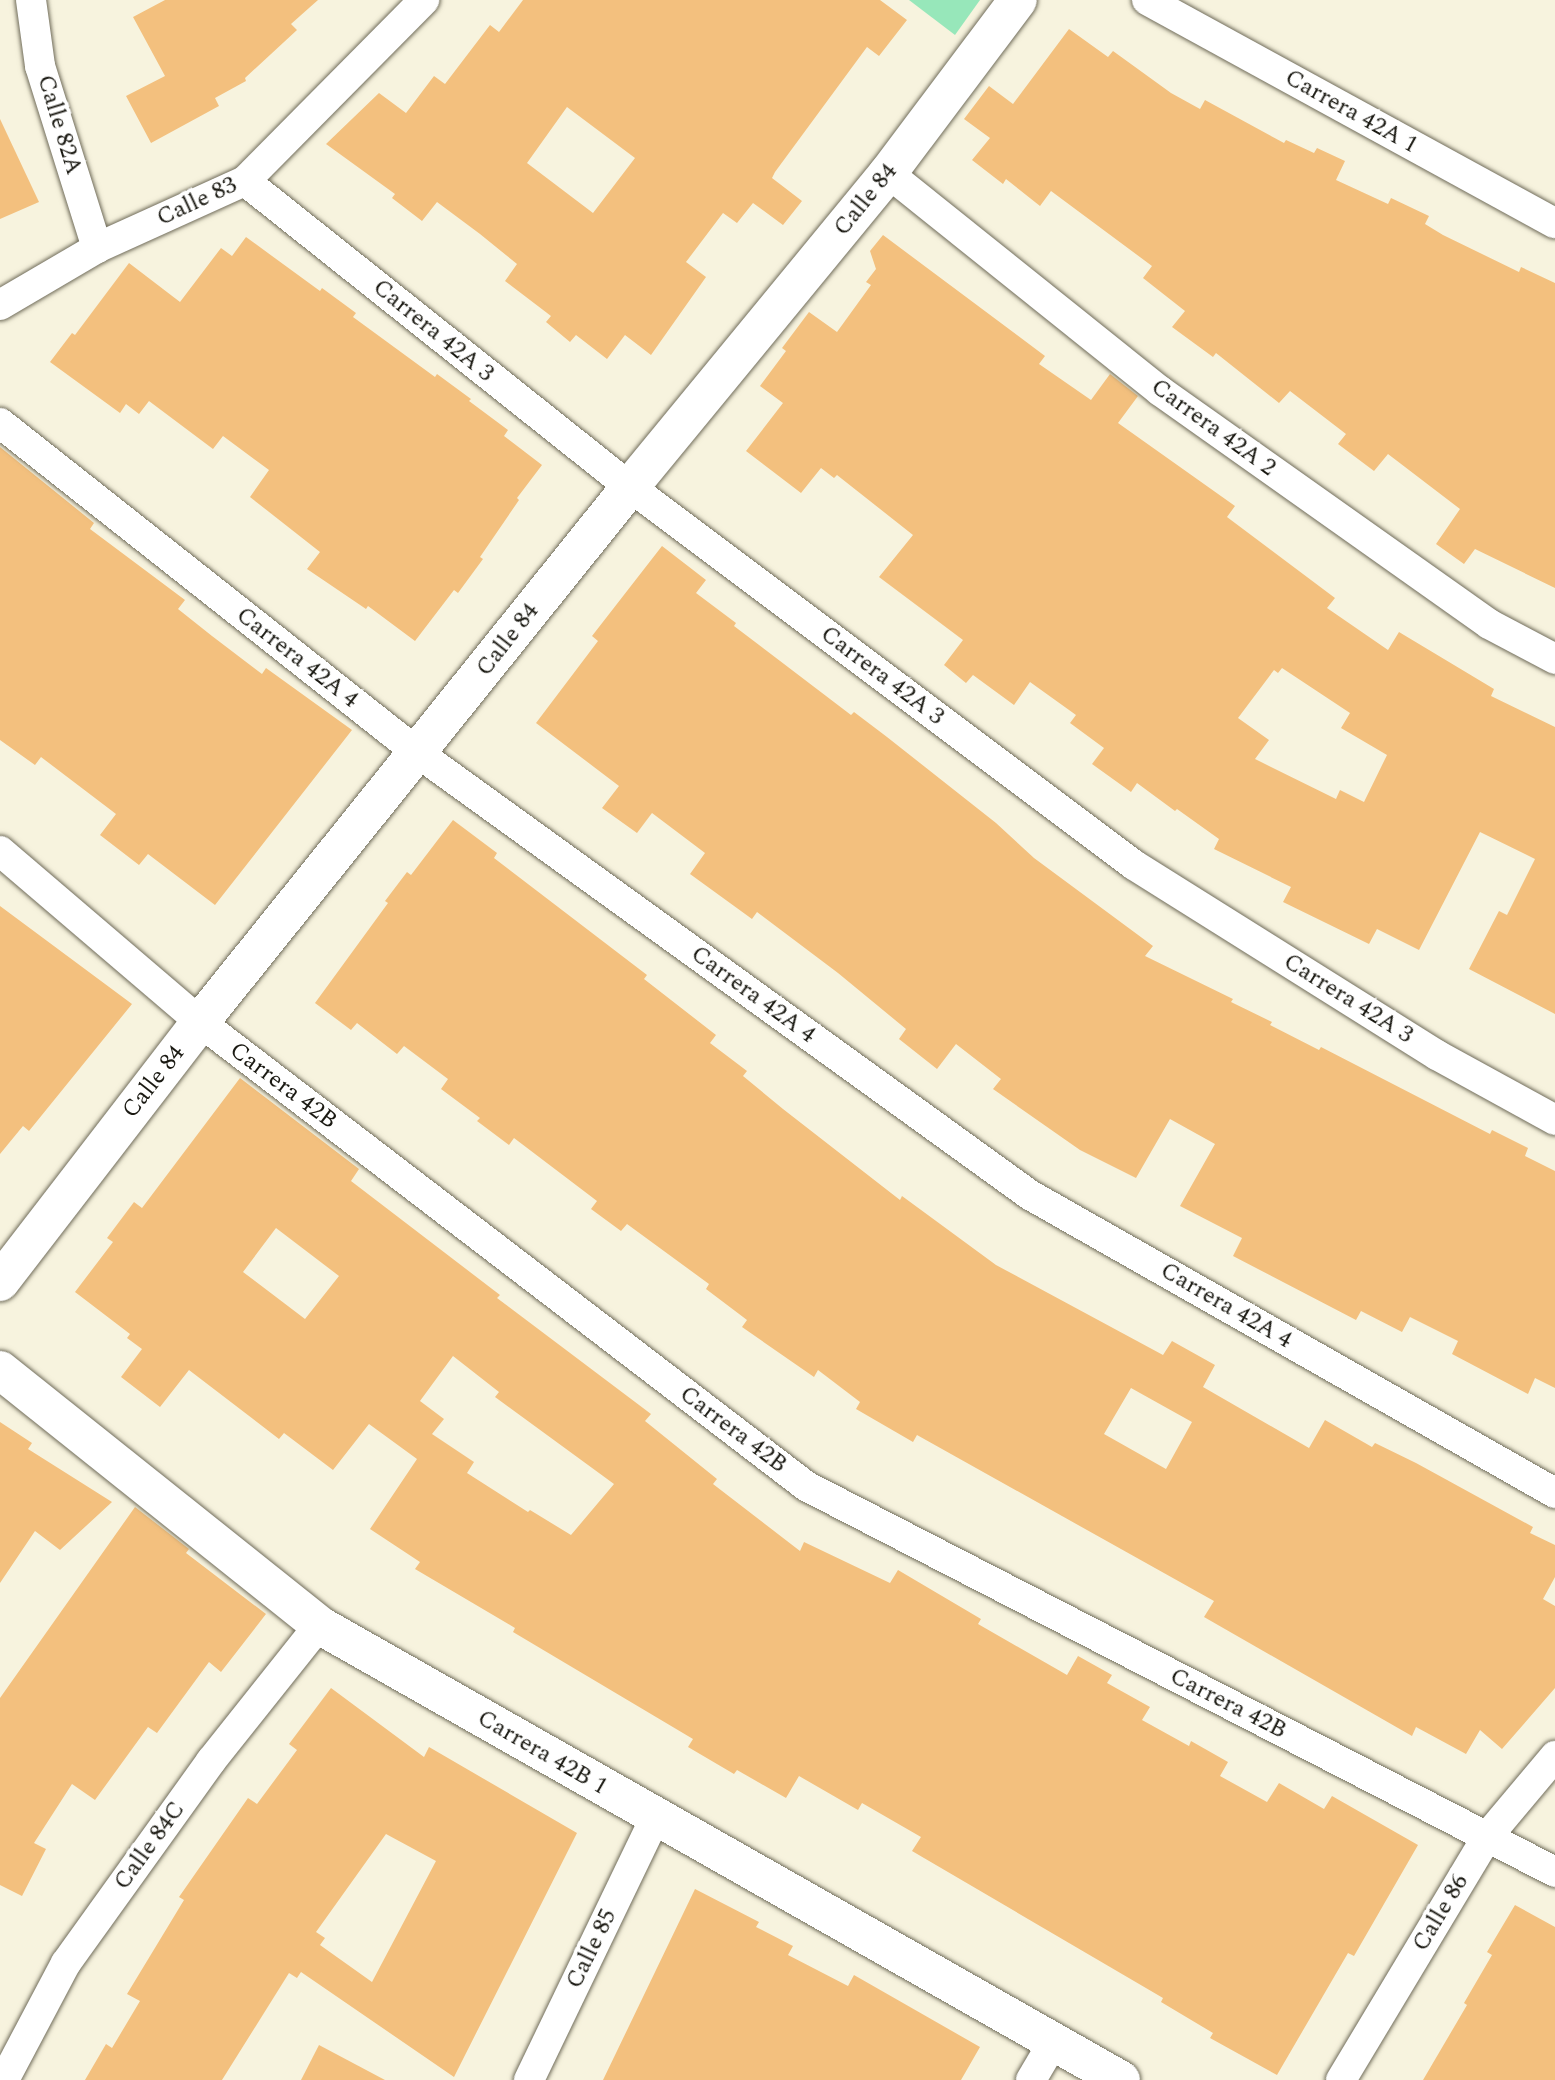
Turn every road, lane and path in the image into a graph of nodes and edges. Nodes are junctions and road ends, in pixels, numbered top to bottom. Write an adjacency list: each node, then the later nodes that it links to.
1 (31, 0): 8 (street, Calle 82A)
2 (424, 0): 6 (street, Calle 83)
3 (1018, 0): 5 (street, Calle 84)
4 (1147, 0): 7 (street, Carrera 42A 1)
5 (888, 173): 11 (street, Calle 84); 12 (street, Carrera 42A 2)
6 (245, 181): 8 (street, Calle 83); 11 (street, Carrera 42A 3)
7 (1555, 223)
8 (97, 248): 9 (street, Calle 83)
9 (0, 306)
10 (0, 423): 13 (street, Carrera 42A 4)
11 (630, 487): 13 (street, Calle 84); 16 (street, Carrera 42A 3)
12 (1555, 659)
13 (418, 753): 15 (street, Calle 84); 19 (street, Carrera 42A 4)
14 (0, 851): 15 (street, Carrera 42B)
15 (200, 1022): 17 (street, Calle 84); 23 (street, Carrera 42B)
16 (1555, 1120)
17 (0, 1282)
18 (0, 1370): 20 (street, Carrera 42B 1)
19 (1555, 1493)
20 (318, 1625): 22 (street, Carrera 42B 1); 26 (street, Calle 84C)
21 (1555, 1756): 23 (street, Calle 86)
22 (655, 1818): 25 (street, Carrera 42B 1); 27 (street, Calle 85)
23 (1487, 1837): 24 (street, Carrera 42B); 30 (street, Calle 86)
24 (1555, 1872)
25 (1054, 2041): 28 (street); 29 (street, Carrera 42B 1)
26 (4, 2080)
27 (529, 2080)
28 (1031, 2080)
29 (1121, 2080)
30 (1341, 2080)

